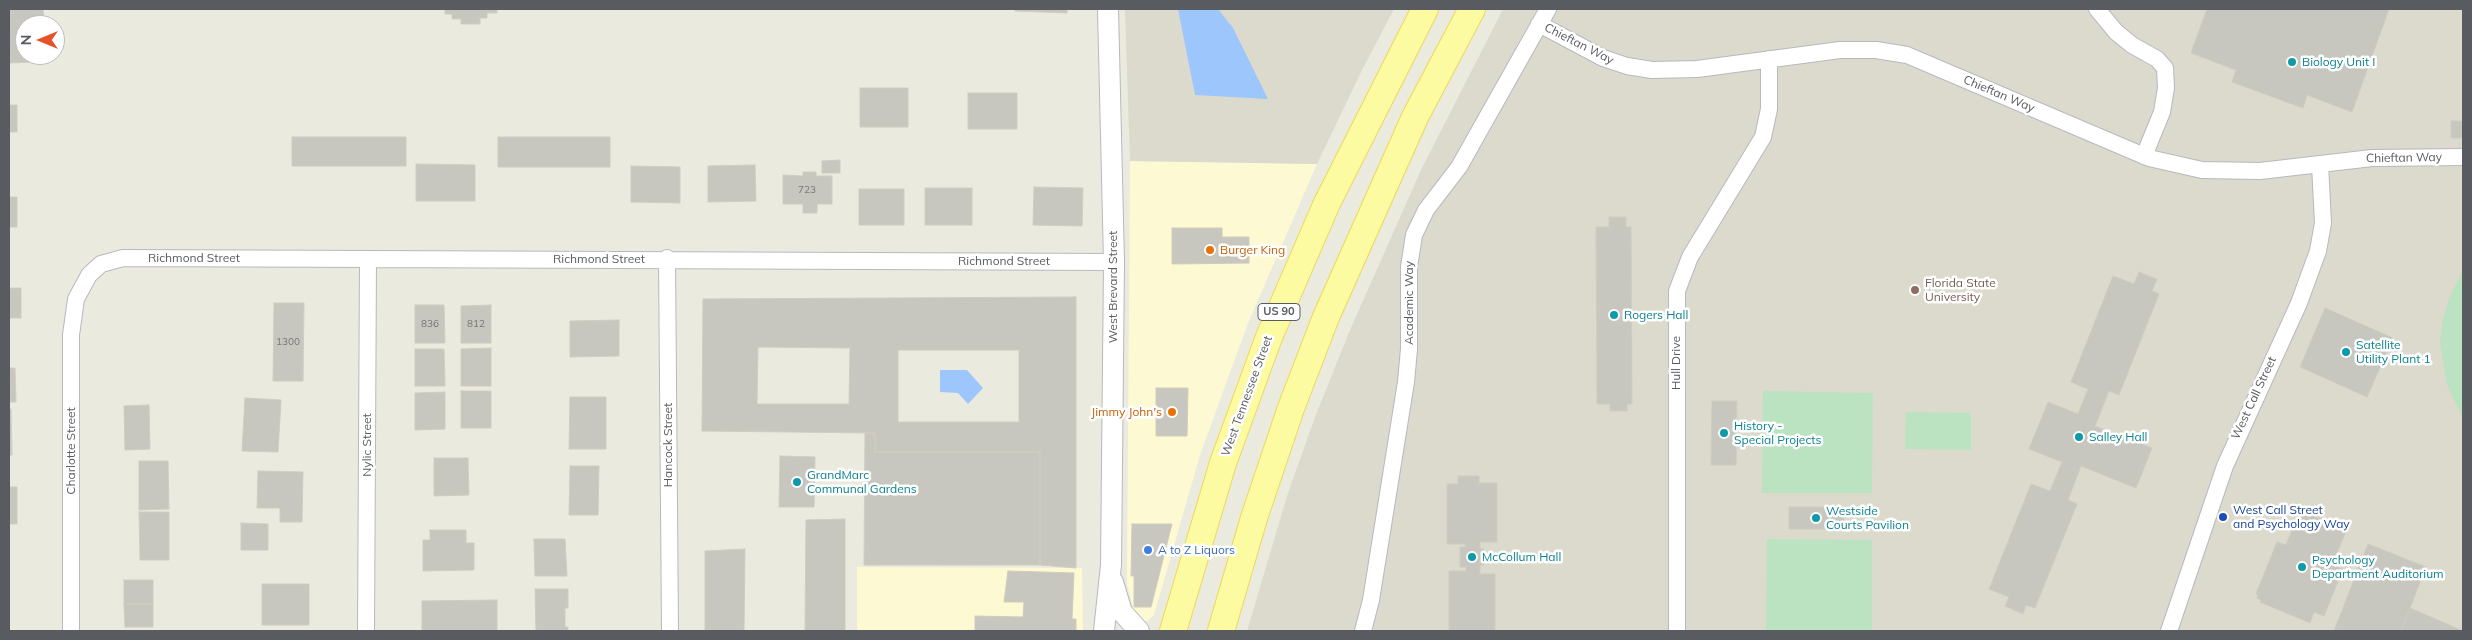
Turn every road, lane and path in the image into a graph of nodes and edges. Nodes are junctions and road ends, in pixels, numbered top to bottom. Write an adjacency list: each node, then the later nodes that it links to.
1 (1108, 9): 13 (street, West Brevard Street)
2 (1425, 9): 21 (main road, West Tennessee Street / US 90)
3 (1472, 9): 22 (main road)
4 (1548, 9): 6 (street, Academic Way)
5 (2097, 9): 8 (street)
6 (1539, 24): 7 (street, Chieftan Way); 23 (street, Academic Way)
7 (1769, 60): 8 (street, Chieftan Way); 24 (street, Hull Drive)
8 (2144, 156): 10 (street, Chieftan Way)
9 (2463, 157): 10 (street, Chieftan Way)
10 (2320, 164): 25 (street, West Call Street)
11 (667, 258): 12 (street, Richmond Street); 13 (street, Richmond Street); 18 (street, Hancock Street)
12 (368, 259): 14 (street, Richmond Street); 17 (street, Nylic Street)
13 (1114, 262): 15 (street, West Brevard Street)
14 (89, 275): 16 (street, Charlotte Street)
15 (1111, 565): 19 (street, West Brevard Street); 20 (street, West Brevard Street)
16 (71, 631)
17 (366, 631)
18 (670, 631)
19 (1104, 631)
20 (1139, 631)
21 (1173, 631)
22 (1221, 631)
23 (1363, 631)
24 (1676, 631)
25 (2169, 631)

